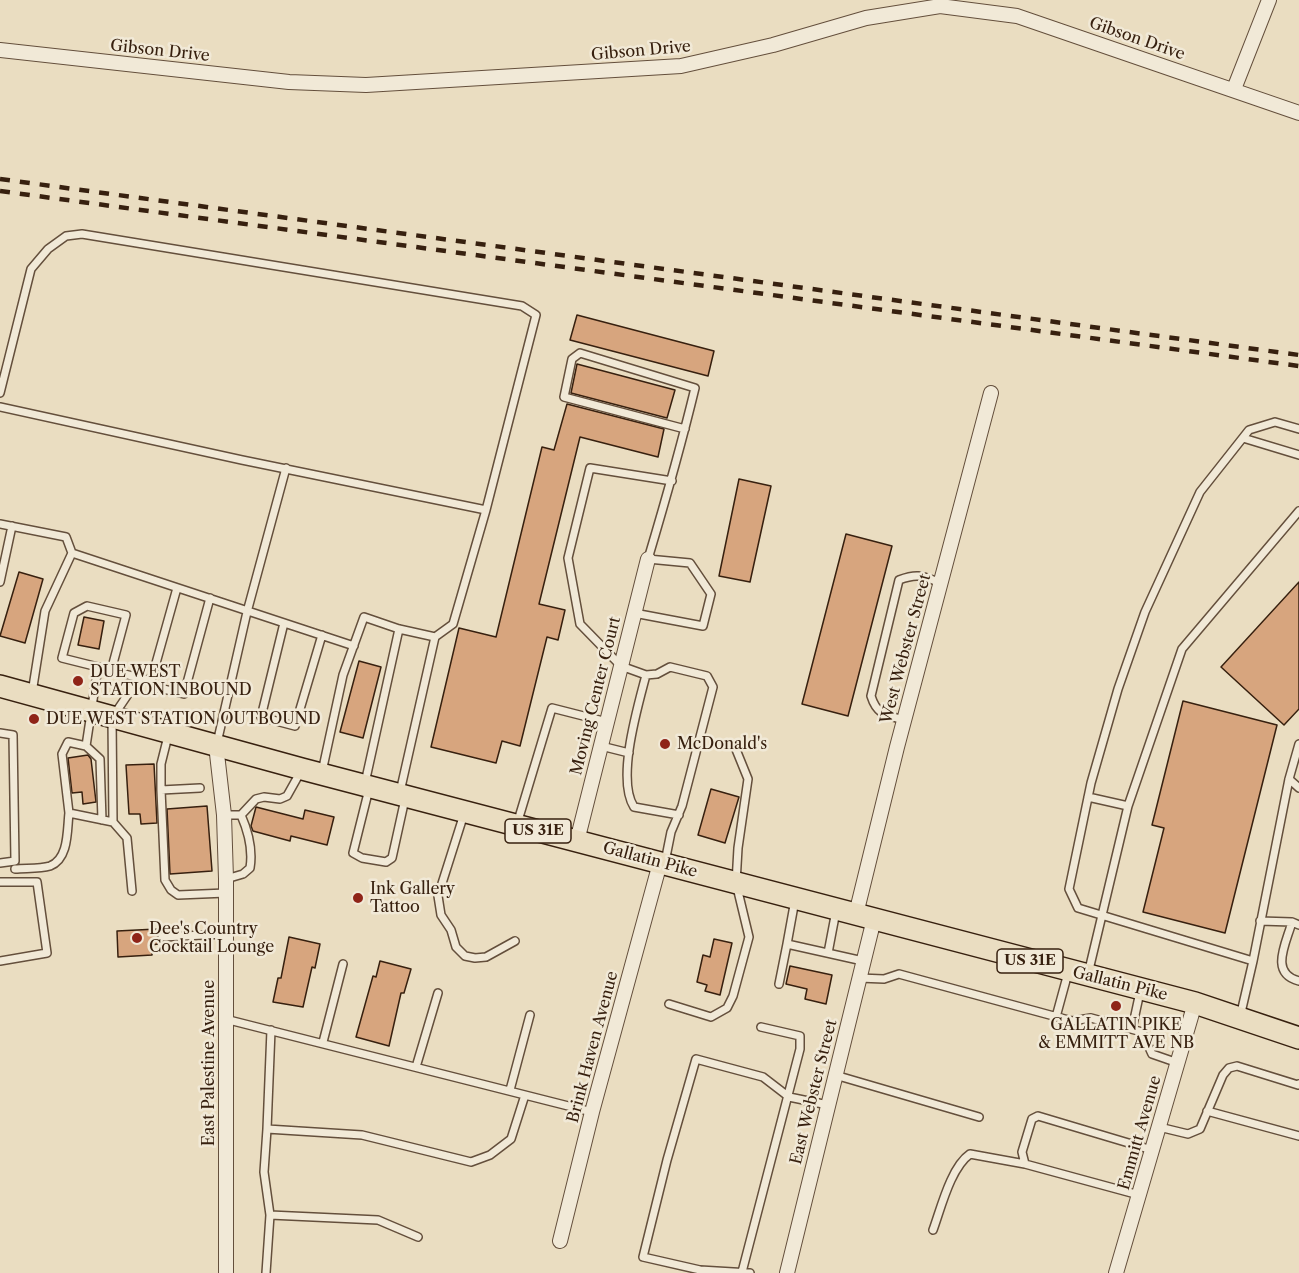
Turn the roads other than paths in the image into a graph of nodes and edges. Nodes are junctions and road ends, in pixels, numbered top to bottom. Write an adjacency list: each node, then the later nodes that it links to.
1 (1269, 0): 4 (street)
2 (939, 3): 3 (street, Gibson Drive); 4 (street, Gibson Drive)
3 (0, 50)
4 (1234, 89): 5 (street, Gibson Drive)
5 (1299, 113)
6 (0, 393): 15 (lane)
7 (992, 393): 23 (street, West Webster Street)
8 (0, 407): 13 (lane)
9 (686, 429): 9 (lane); 14 (lane)
10 (1299, 429): 11 (lane)
11 (1243, 438): 12 (lane); 60 (lane)
12 (1299, 455)
13 (286, 468): 15 (lane); 26 (lane)
14 (672, 481): 21 (lane); 33 (lane)
15 (486, 510): 31 (lane)
16 (1299, 511): 61 (lane)
17 (0, 524): 18 (lane)
18 (12, 526): 19 (lane); 20 (lane)
19 (4, 545): 22 (lane)
20 (72, 553): 24 (lane); 40 (lane)
21 (648, 559): 27 (street, Moving Center Court); 27 (lane)
22 (0, 582)
23 (941, 582): 43 (street, West Webster Street); 43 (lane)
24 (177, 588): 25 (lane); 38 (lane)
25 (210, 598): 26 (lane); 38 (lane)
26 (247, 612): 28 (lane); 48 (lane)
27 (634, 613): 33 (street, Moving Center Court)
28 (284, 622): 30 (lane); 30 (lane)
29 (399, 629): 31 (lane); 32 (lane); 55 (lane)
30 (322, 635): 32 (lane)
31 (435, 637): 59 (lane)
32 (354, 646): 53 (lane)
33 (621, 666): 36 (lane); 44 (street, Moving Center Court)
34 (98, 667): 35 (lane); 35 (lane); 41 (lane)
35 (111, 671): 37 (lane)
36 (646, 675): 52 (lane); 66 (lane)
37 (139, 678): 38 (lane); 42 (lane)
38 (151, 681)
39 (0, 686): 40 (main road, Gallatin Pike / US 31E)
40 (32, 695): 41 (main road, Gallatin Pike / US 31E)
41 (92, 712): 42 (main road, Gallatin Pike / US 31E); 49 (lane)
42 (112, 718): 46 (main road, Gallatin Pike / US 31E); 68 (lane)
43 (904, 720): 81 (street, West Webster Street)
44 (607, 723): 50 (street, Moving Center Court); 69 (lane)
45 (0, 733): 71 (lane)
46 (169, 734): 48 (main road, Gallatin Pike / US 31E); 58 (lane)
47 (1299, 744): 54 (lane)
48 (216, 745): 53 (main road, Gallatin Pike / US 31E); 64 (street, East Palestine Avenue)
49 (86, 746): 63 (lane); 67 (lane)
50 (601, 746): 52 (lane); 70 (street, Moving Center Court)
51 (735, 747): 77 (lane)
52 (628, 753): 66 (lane)
53 (312, 772): 55 (main road, Gallatin Pike / US 31E); 65 (lane)
54 (1289, 779): 57 (lane); 83 (lane)
55 (367, 786): 59 (main road, Gallatin Pike / US 31E); 59 (lane)
56 (200, 788): 58 (lane)
57 (1299, 788)
58 (161, 790): 78 (lane)
59 (403, 795): 62 (main road, Gallatin Pike / US 31E)
60 (1088, 797): 61 (lane); 82 (lane)
61 (1128, 806): 82 (lane)
62 (464, 811): 69 (main road, Gallatin Pike / US 31E); 87 (lane)
63 (69, 813): 67 (lane); 74 (lane)
64 (224, 815): 65 (lane); 78 (street, East Palestine Avenue)
65 (241, 815): 78 (lane)
66 (679, 815): 73 (lane)
67 (102, 820): 68 (lane)
68 (112, 822): 79 (lane)
69 (517, 825): 70 (main road, Gallatin Pike / US 31E)
70 (577, 841): 73 (main road, Gallatin Pike / US 31E)
71 (15, 861): 72 (lane); 74 (lane)
72 (0, 863)
73 (662, 864): 77 (main road, Gallatin Pike / US 31E); 120 (street, Brink Haven Avenue)
74 (15, 869): 75 (lane)
75 (16, 881): 76 (lane); 90 (lane)
76 (0, 882)
77 (736, 883): 80 (main road, Gallatin Pike / US 31E); 101 (lane)
78 (226, 886): 85 (street, East Palestine Avenue)
79 (132, 891)
80 (796, 898): 81 (main road, Gallatin Pike / US 31E); 88 (lane)
81 (855, 914): 89 (lane); 91 (street, East Webster Street); 94 (main road, Gallatin Pike / US 31E)
82 (1102, 915): 92 (lane); 94 (lane)
83 (1260, 921): 84 (lane); 92 (lane)
84 (1296, 924): 96 (lane)
85 (225, 934): 86 (lane); 105 (street, East Palestine Avenue)
86 (162, 937)
87 (515, 941)
88 (787, 944): 89 (lane); 97 (lane)
89 (828, 953): 91 (lane)
90 (0, 961)
91 (863, 961): 95 (street, East Webster Street)
92 (1253, 961): 104 (lane)
93 (343, 964): 110 (lane)
94 (1078, 973): 98 (main road, Gallatin Pike / US 31E); 103 (lane)
95 (859, 978): 103 (lane); 113 (street, East Webster Street)
96 (1299, 981)
97 (779, 984)
98 (1141, 989): 100 (main road, Gallatin Pike / US 31E); 107 (lane)
99 (438, 993): 112 (lane)
100 (1195, 1003): 104 (main road, Gallatin Pike / US 31E); 111 (street, Emmitt Avenue)
101 (669, 1004)
102 (530, 1015): 115 (lane)
103 (1056, 1017): 107 (lane)
104 (1240, 1018): 109 (main road, Gallatin Pike / US 31E)
105 (225, 1019): 108 (lane); 133 (street, East Palestine Avenue)
106 (761, 1027): 117 (lane)
107 (1132, 1029): 111 (lane)
108 (271, 1030): 110 (lane); 123 (lane)
109 (1299, 1038)
110 (323, 1042): 112 (lane)
111 (1178, 1063): 122 (street, Emmitt Avenue)
112 (416, 1067): 115 (lane)
113 (835, 1075): 118 (street, East Webster Street); 121 (lane)
114 (1299, 1085): 119 (lane)
115 (510, 1090): 116 (lane)
116 (525, 1095): 120 (lane); 123 (lane)
117 (789, 1096): 118 (lane); 132 (lane); 132 (lane)
118 (828, 1106): 135 (street, East Webster Street)
119 (1207, 1111): 122 (lane); 124 (lane)
120 (592, 1112): 131 (street, Brink Haven Avenue)
121 (980, 1117)
122 (1159, 1127): 125 (street, Emmitt Avenue)
123 (267, 1129): 128 (lane)
124 (1299, 1136)
125 (1152, 1150): 126 (lane); 127 (street, Emmitt Avenue)
126 (1025, 1164): 127 (lane); 129 (lane)
127 (1139, 1195): 136 (street, Emmitt Avenue)
128 (270, 1215): 130 (lane); 134 (lane)
129 (933, 1230)
130 (418, 1237)
131 (560, 1241)
132 (746, 1272)
133 (226, 1273)
134 (266, 1273)
135 (787, 1273)
136 (1116, 1273)

